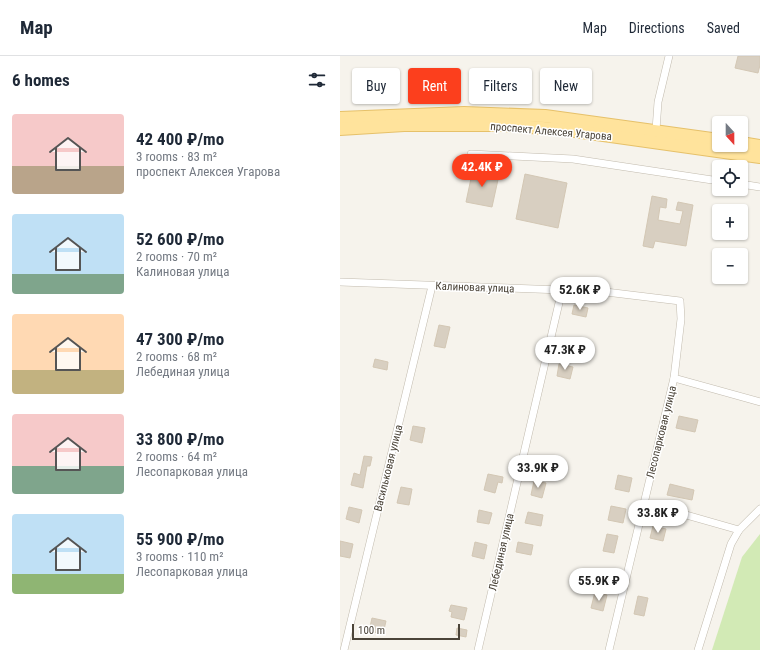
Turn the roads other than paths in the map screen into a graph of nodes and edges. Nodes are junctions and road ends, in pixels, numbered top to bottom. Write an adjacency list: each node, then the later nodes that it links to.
1 (670, 56): 4 (street)
2 (340, 118): 4 (main road, проспект Алексея Угарова)
3 (340, 129): 4 (main road, проспект Алексея Угарова)
4 (655, 136): 5 (main road, проспект Алексея Угарова); 9 (main road, проспект Алексея Угарова)
5 (712, 140)
6 (748, 144): 7 (main road)
7 (760, 146)
8 (471, 154): 10 (street)
9 (760, 157)
10 (712, 180)
11 (748, 185): 12 (street)
12 (760, 187)
13 (340, 282): 14 (street, Калиновая улица)
14 (432, 286): 15 (street, Калиновая улица); 22 (street, Васильковая улица)
15 (562, 290): 16 (street, Калиновая улица); 23 (street, Лебединая улица)
16 (680, 301): 17 (street, Лесопарковая улица)
17 (674, 378): 18 (street); 19 (street, Лесопарковая улица)
18 (760, 402)
19 (644, 503): 21 (street); 24 (street, Лесопарковая улица)
20 (760, 509): 21 (street)
21 (739, 530): 25 (street)
22 (344, 650)
23 (478, 650)
24 (609, 650)
25 (698, 650)

